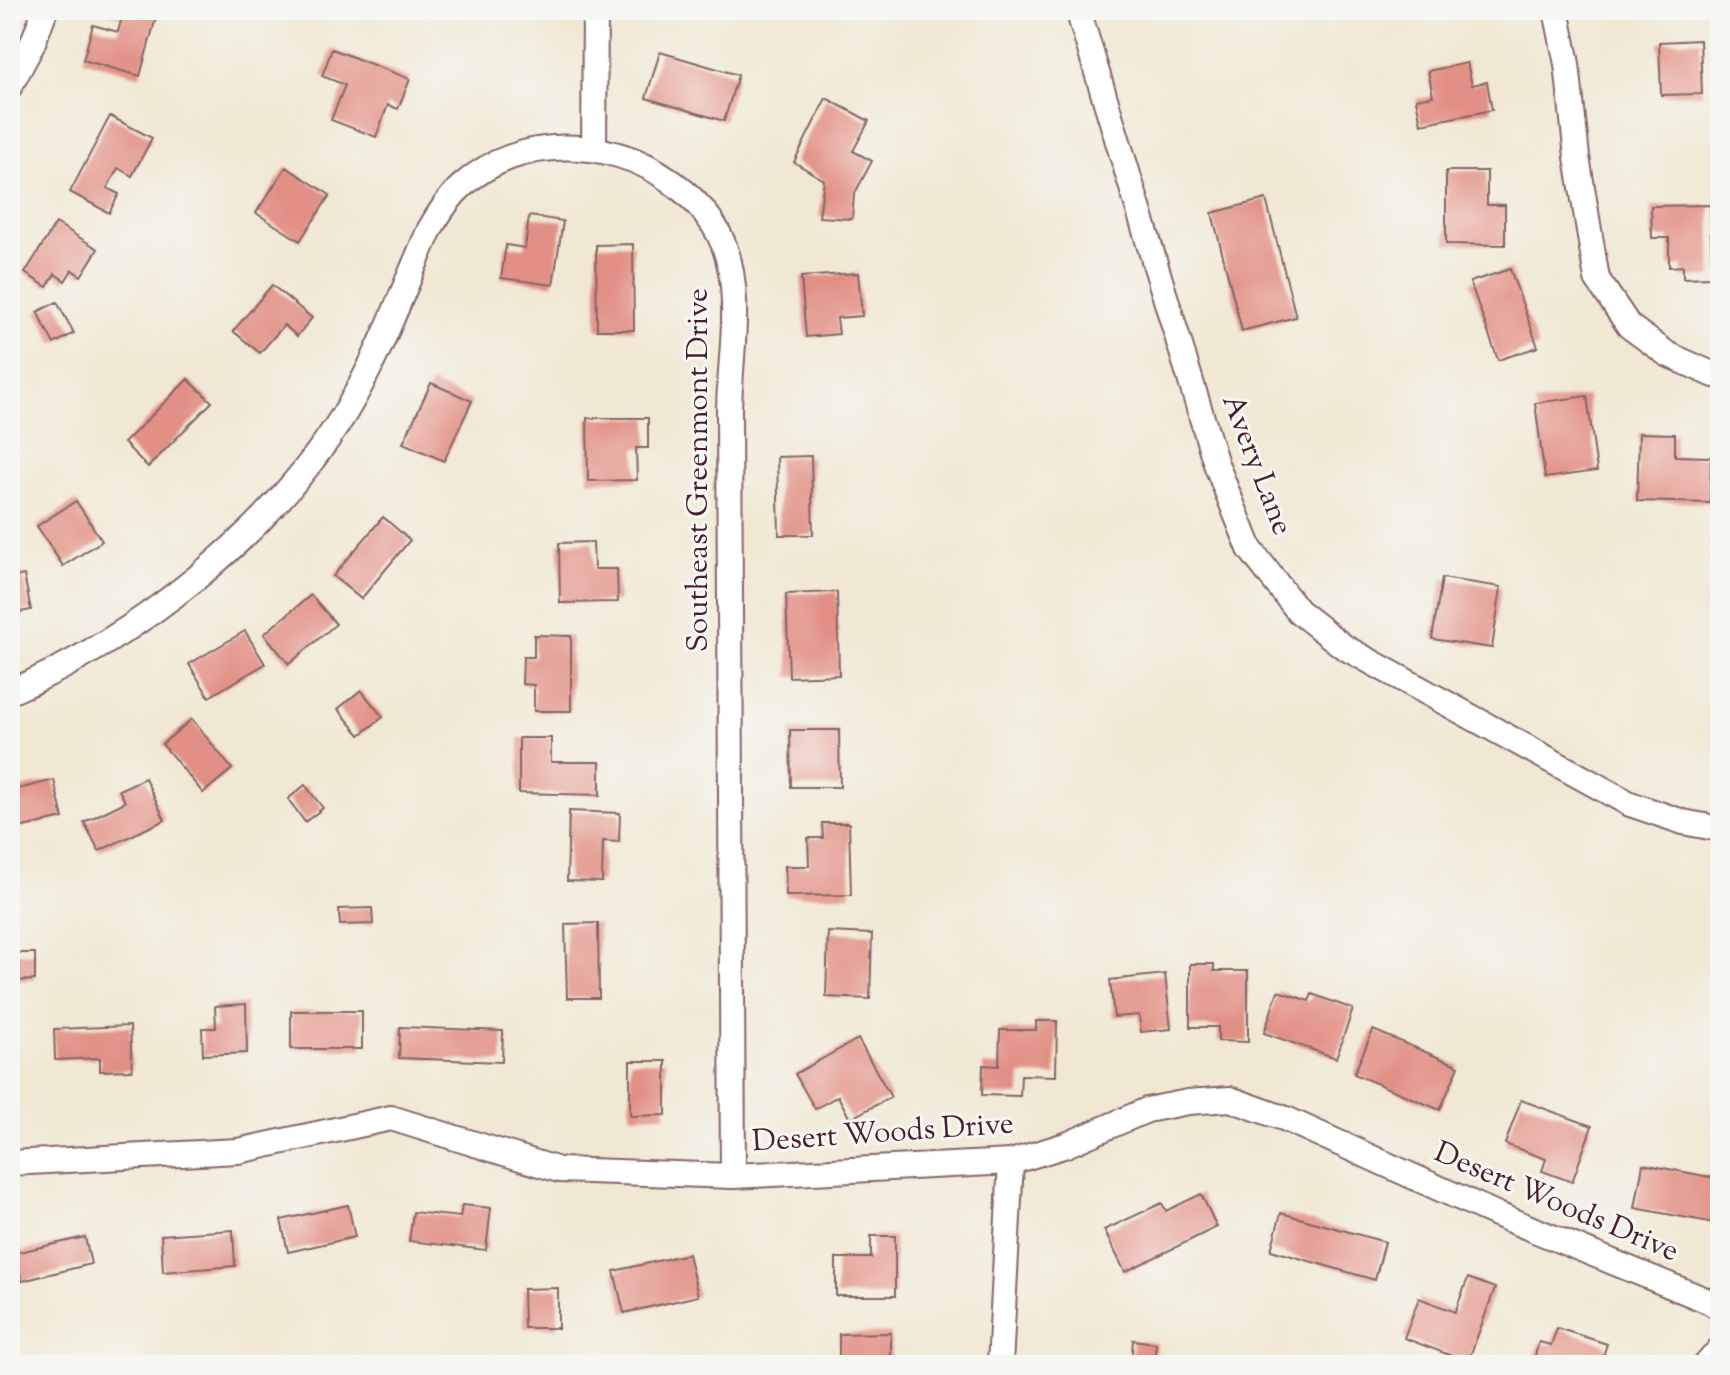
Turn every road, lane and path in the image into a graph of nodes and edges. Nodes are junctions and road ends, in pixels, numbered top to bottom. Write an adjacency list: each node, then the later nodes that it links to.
1 (45, 10): 5 (street)
2 (595, 10): 6 (street)
3 (1078, 10): 9 (street, Avery Lane)
4 (1556, 10): 7 (street)
5 (10, 86)
6 (594, 148): 8 (street, Southeast Greenmont Drive); 12 (street, Southeast Greenmont Drive)
7 (1720, 375)
8 (10, 692)
9 (1720, 829)
10 (1011, 1162): 12 (street, Desert Woods Drive); 13 (street, Desert Woods Drive); 15 (street)
11 (10, 1163): 12 (street, Desert Woods Drive)
12 (733, 1176)
13 (1720, 1308)
14 (1720, 1349): 16 (street)
15 (1000, 1365)
16 (1706, 1365)

